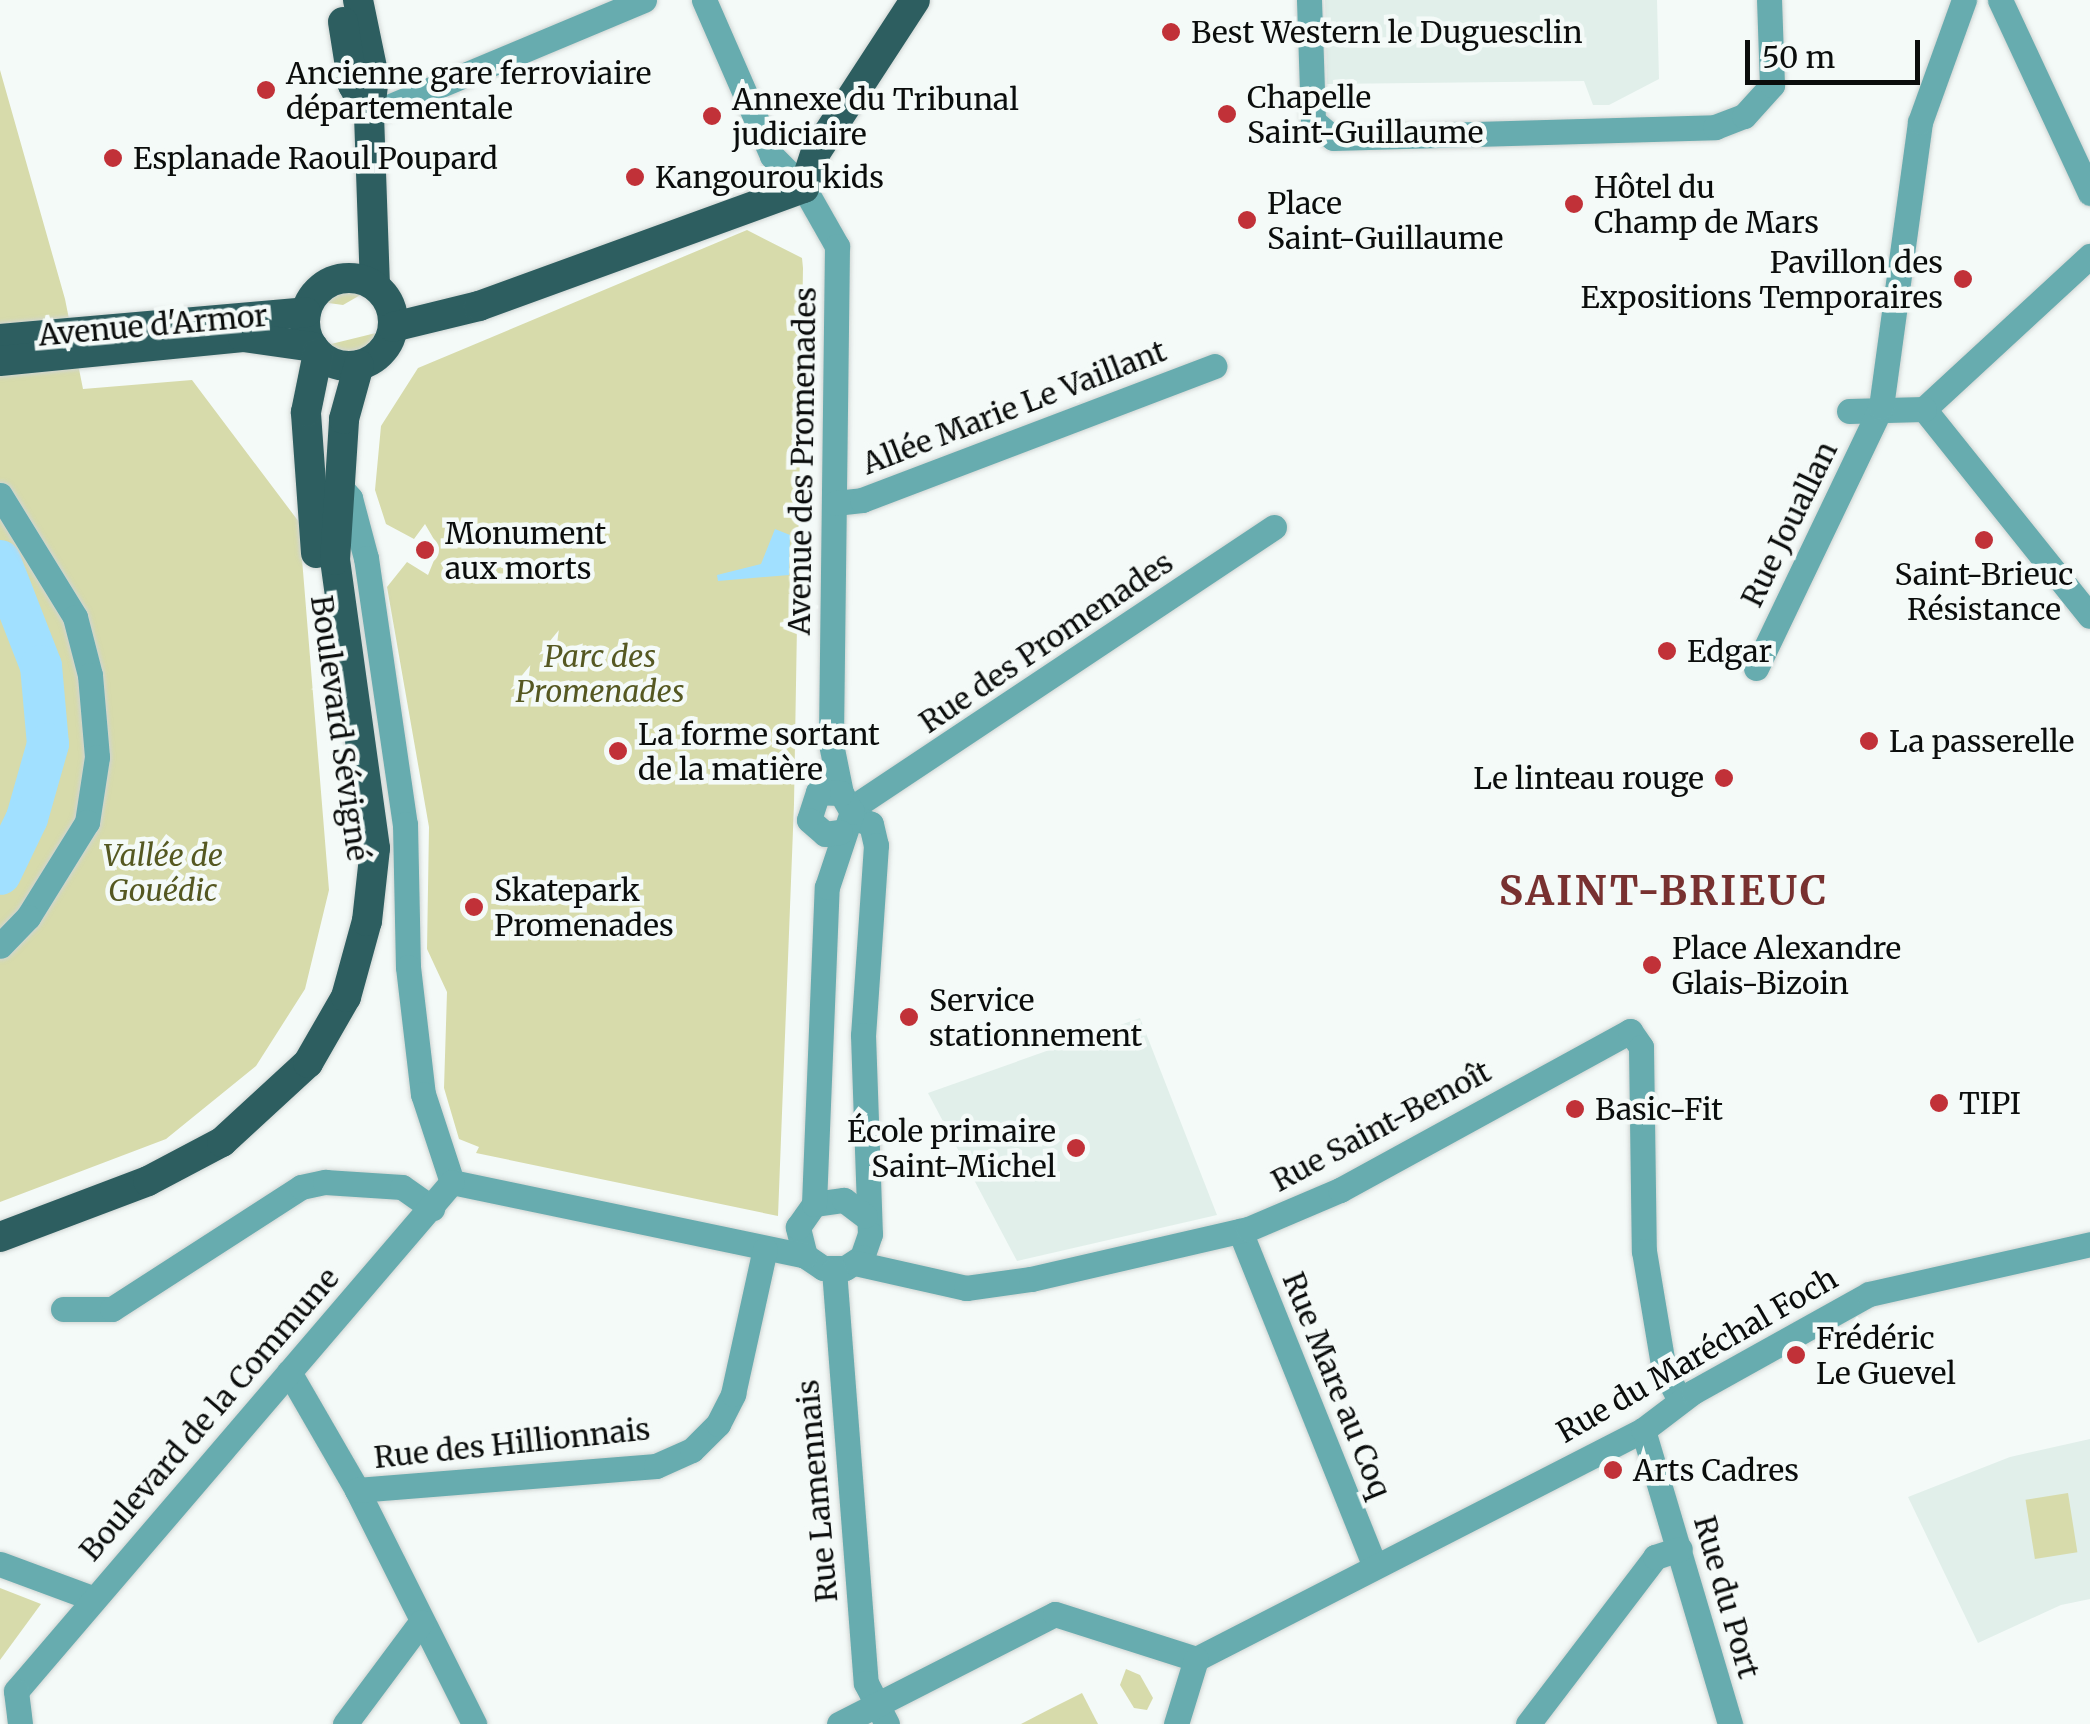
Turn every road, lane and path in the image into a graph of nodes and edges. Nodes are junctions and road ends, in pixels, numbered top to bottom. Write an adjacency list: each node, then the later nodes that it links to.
1 (340, 0): 10 (main road)
2 (358, 0): 10 (main road)
3 (644, 0): 10 (street)
4 (704, 0): 11 (street, Avenue des Promenades)
5 (915, 0): 11 (main road)
6 (1310, 0): 7 (street)
7 (1769, 0)
8 (1964, 0): 25 (street, Rue Jouallan)
9 (2000, 0): 12 (street)
10 (369, 115): 13 (main road)
11 (804, 188): 19 (main road); 30 (street, Avenue des Promenades)
12 (2090, 193)
13 (376, 209): 15 (main road); 16 (main road)
14 (2090, 256): 26 (street)
15 (334, 280): 16 (main road); 17 (main road)
16 (375, 286): 19 (main road)
17 (306, 312): 18 (main road, Avenue d'Armor); 21 (main road)
18 (226, 326): 20 (main road, Avenue d'Armor); 21 (main road, Avenue d'Armor); 22 (main road, Avenue d'Armor)
19 (393, 327): 23 (main road)
20 (0, 339)
21 (315, 350): 23 (main road); 36 (main road, Boulevard Sévigné)
22 (0, 362)
23 (359, 365): 28 (main road)
24 (1214, 366): 30 (street, Allée Marie Le Vaillant)
25 (1881, 408): 26 (street); 27 (street); 33 (street, Rue Jouallan)
26 (1924, 409): 32 (street)
27 (1849, 411)
28 (337, 484): 36 (main road); 37 (street)
29 (0, 495): 35 (street)
30 (835, 503): 34 (street, Avenue des Promenades)
31 (1274, 527): 34 (street, Rue des Promenades)
32 (2090, 616)
33 (1756, 668)
34 (837, 812): 38 (street, Avenue des Promenades); 41 (street, Avenue des Promenades)
35 (0, 946)
36 (282, 1087): 43 (main road)
37 (452, 1182): 39 (street, Boulevard de la Commune); 45 (street)
38 (825, 1201): 40 (street); 41 (street)
39 (432, 1208): 49 (street); 50 (street, Boulevard de la Commune)
40 (798, 1227): 45 (street); 46 (street)
41 (867, 1228): 47 (street, Avenue des Promenades); 48 (street)
42 (1240, 1231): 48 (street, Rue Saint-Benoît); 51 (street, Rue Saint-Benoît); 56 (street, Rue Mare au Coq)
43 (0, 1236)
44 (2090, 1244): 51 (street, Rue du Maréchal Foch)
45 (764, 1249): 46 (street); 53 (street, Rue des Hillionnais)
46 (805, 1256): 47 (street)
47 (844, 1267): 48 (street, Rue Saint-Benoît); 61 (street, Rue Lamennais)
48 (916, 1280)
49 (63, 1309)
50 (289, 1372): 53 (street); 57 (street, Boulevard de la Commune)
51 (1680, 1400): 52 (street, Rue du Maréchal Foch)
52 (1643, 1430): 54 (street, Rue du Port); 56 (street, Rue du Maréchal Foch)
53 (357, 1490): 58 (street)
54 (1680, 1549): 67 (street); 68 (street, Rue du Port)
55 (0, 1564): 57 (street)
56 (1374, 1564): 59 (street, Rue du Maréchal Foch)
57 (92, 1598): 60 (street, Boulevard de la Commune)
58 (421, 1622): 63 (street); 64 (street)
59 (1196, 1659): 61 (street); 66 (street)
60 (8, 1689): 62 (street)
61 (881, 1714): 65 (street)
62 (20, 1724)
63 (345, 1724)
64 (474, 1724)
65 (839, 1724)
66 (1176, 1724)
67 (1528, 1724)
68 (1730, 1724)

